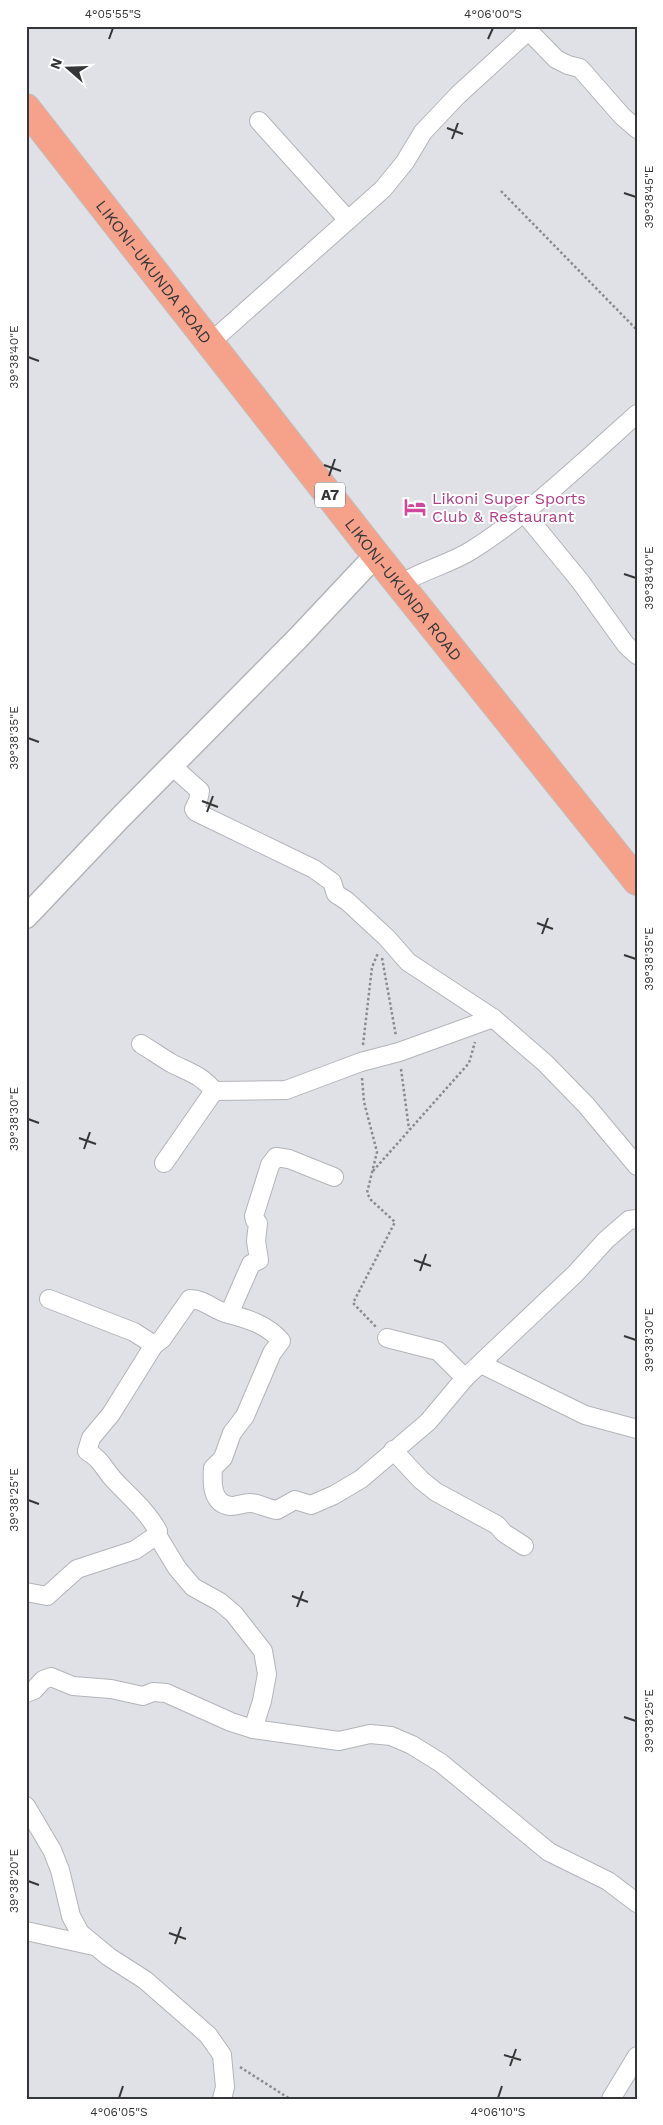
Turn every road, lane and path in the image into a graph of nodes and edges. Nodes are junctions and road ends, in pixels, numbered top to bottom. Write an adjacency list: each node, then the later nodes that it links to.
1 (526, 28): 4 (street); 6 (street)
2 (26, 108): 8 (highway, LIKONI-UKUNDA ROAD / A7)
3 (259, 121): 6 (street)
4 (637, 129)
5 (501, 191): 7 (path)
6 (348, 220): 8 (street)
7 (637, 330)
8 (211, 342): 11 (highway, LIKONI-UKUNDA ROAD / A7)
9 (637, 414): 10 (street)
10 (525, 514): 12 (street); 13 (street)
11 (376, 555): 12 (highway, LIKONI-UKUNDA ROAD / A7); 14 (street)
12 (400, 584): 15 (highway, LIKONI-UKUNDA ROAD / A7)
13 (637, 655)
14 (172, 766): 16 (street); 17 (street)
15 (633, 868)
16 (26, 917)
17 (493, 1018): 18 (street); 23 (street)
18 (472, 1027): 20 (street); 24 (path)
19 (141, 1044): 20 (street)
20 (214, 1091): 22 (street)
21 (377, 1152): 24 (path)
22 (164, 1163)
23 (637, 1166)
24 (372, 1172): 29 (path)
25 (334, 1177): 28 (street)
26 (637, 1219): 31 (street)
27 (49, 1299): 30 (street)
28 (229, 1314): 30 (street); 34 (street)
29 (387, 1338): 32 (street)
30 (154, 1344): 35 (street)
31 (481, 1364): 32 (street); 33 (street)
32 (465, 1378): 34 (street)
33 (637, 1429)
34 (393, 1450): 36 (street)
35 (157, 1535): 37 (street); 39 (street)
36 (524, 1546)
37 (26, 1592)
38 (26, 1694): 39 (street)
39 (253, 1729): 41 (street)
40 (26, 1806): 43 (street)
41 (637, 1903)
42 (26, 1931): 43 (street)
43 (96, 1946): 44 (street)
44 (222, 2055): 46 (street); 47 (path)
45 (637, 2056): 48 (street)
46 (222, 2099)
47 (290, 2099)
48 (611, 2099)

